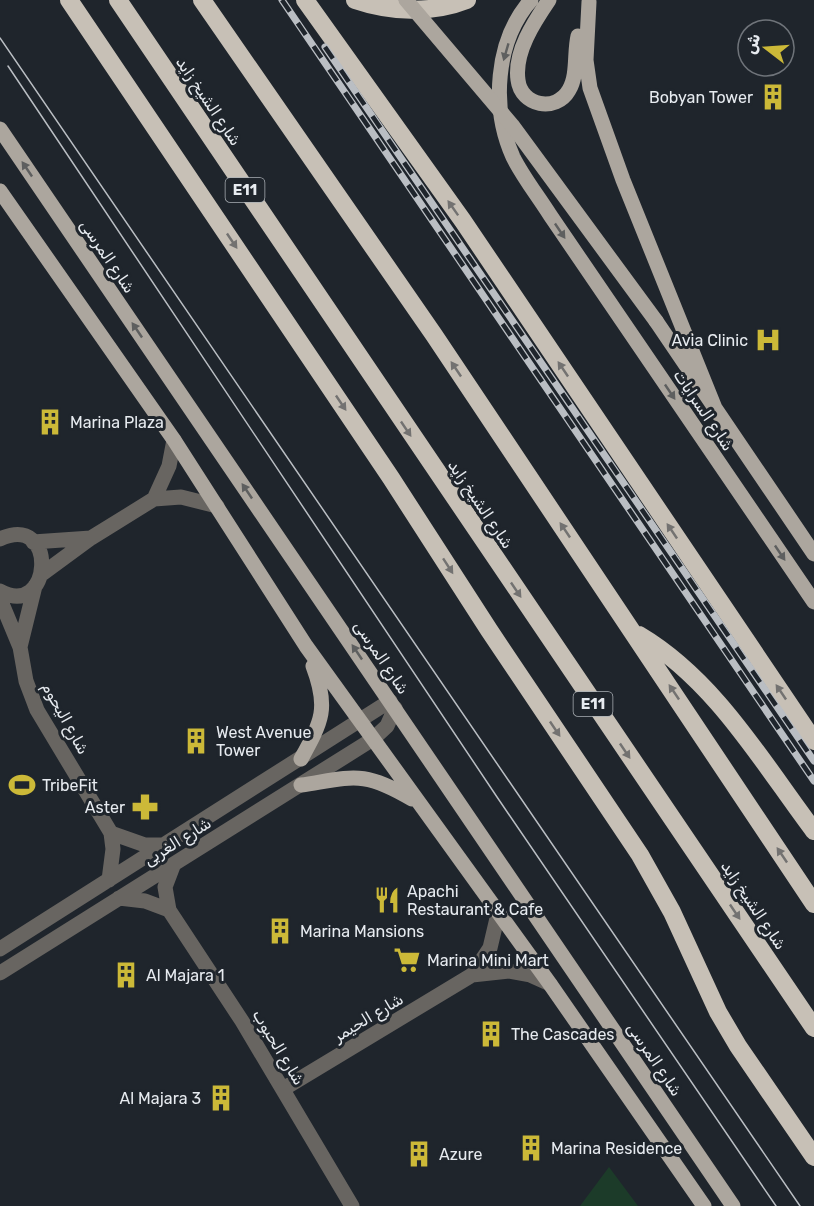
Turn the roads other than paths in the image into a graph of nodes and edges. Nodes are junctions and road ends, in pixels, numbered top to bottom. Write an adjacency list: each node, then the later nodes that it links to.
1 (69, 0): 50 (highway, one-way to 50)
2 (118, 0): 48 (highway, شارع الشيخ زايد / E11, one-way to 48)
3 (202, 0): 25 (highway, one-way to 3)
4 (305, 0): 31 (highway, one-way to 4)
5 (355, 0): 7 (highway)
6 (406, 0): 13 (main road, شارع السرايات, bridge)
7 (468, 0)
8 (531, 0): 24 (main road, شارع السرايات, one-way to 24)
9 (549, 0): 10 (main road)
10 (590, 1): 13 (main road, شارع السرايات)
11 (0, 129): 28 (main road, شارع المرسى, one-way to 11)
12 (0, 191): 14 (main road)
13 (717, 413): 20 (main road, شارع السرايات)
14 (174, 440): 15 (street); 16 (main road)
15 (154, 499): 16 (street); 17 (street)
16 (217, 506): 26 (main road)
17 (91, 538): 19 (street); 21 (street)
18 (0, 539): 19 (street)
19 (33, 542): 21 (street)
20 (814, 554)
21 (39, 580): 22 (street); 27 (street, شارع اليحوم)
22 (0, 591)
23 (0, 599): 27 (street, شارع اليحوم)
24 (814, 602)
25 (633, 632): 35 (highway); 41 (highway, one-way to 25)
26 (306, 646): 29 (main road); 32 (main road)
27 (20, 647): 36 (street, شارع اليحوم)
28 (393, 705): 29 (street, شارع الغربى); 30 (street, شارع الغربى); 53 (main road, شارع المرسى)
29 (360, 721): 30 (main road); 32 (street, شارع الغربى)
30 (373, 740): 33 (street, شارع الغربى); 34 (main road)
31 (814, 741)
32 (301, 759): 37 (street, شارع الغربى)
33 (301, 785): 34 (main road); 38 (street, شارع الغربى)
34 (418, 803): 43 (main road)
35 (814, 831)
36 (111, 833): 37 (street); 39 (street)
37 (162, 845): 39 (street, شارع الغربى)
38 (173, 866): 40 (street, شارع الغربى); 42 (street)
39 (109, 880): 44 (street, شارع الغربى)
40 (119, 898): 42 (street); 45 (street, شارع الغربى)
41 (814, 904)
42 (169, 910): 49 (street, شارع الحبوب)
43 (498, 914): 46 (street, شارع الحيمر); 47 (main road)
44 (0, 949)
45 (0, 973)
46 (472, 975): 47 (street, شارع الحيمر); 49 (street, شارع الحيمر)
47 (550, 984): 52 (main road)
48 (814, 1028)
49 (283, 1089): 51 (street, شارع الحبوب)
50 (814, 1157)
51 (352, 1206)
52 (704, 1206)
53 (733, 1206)

